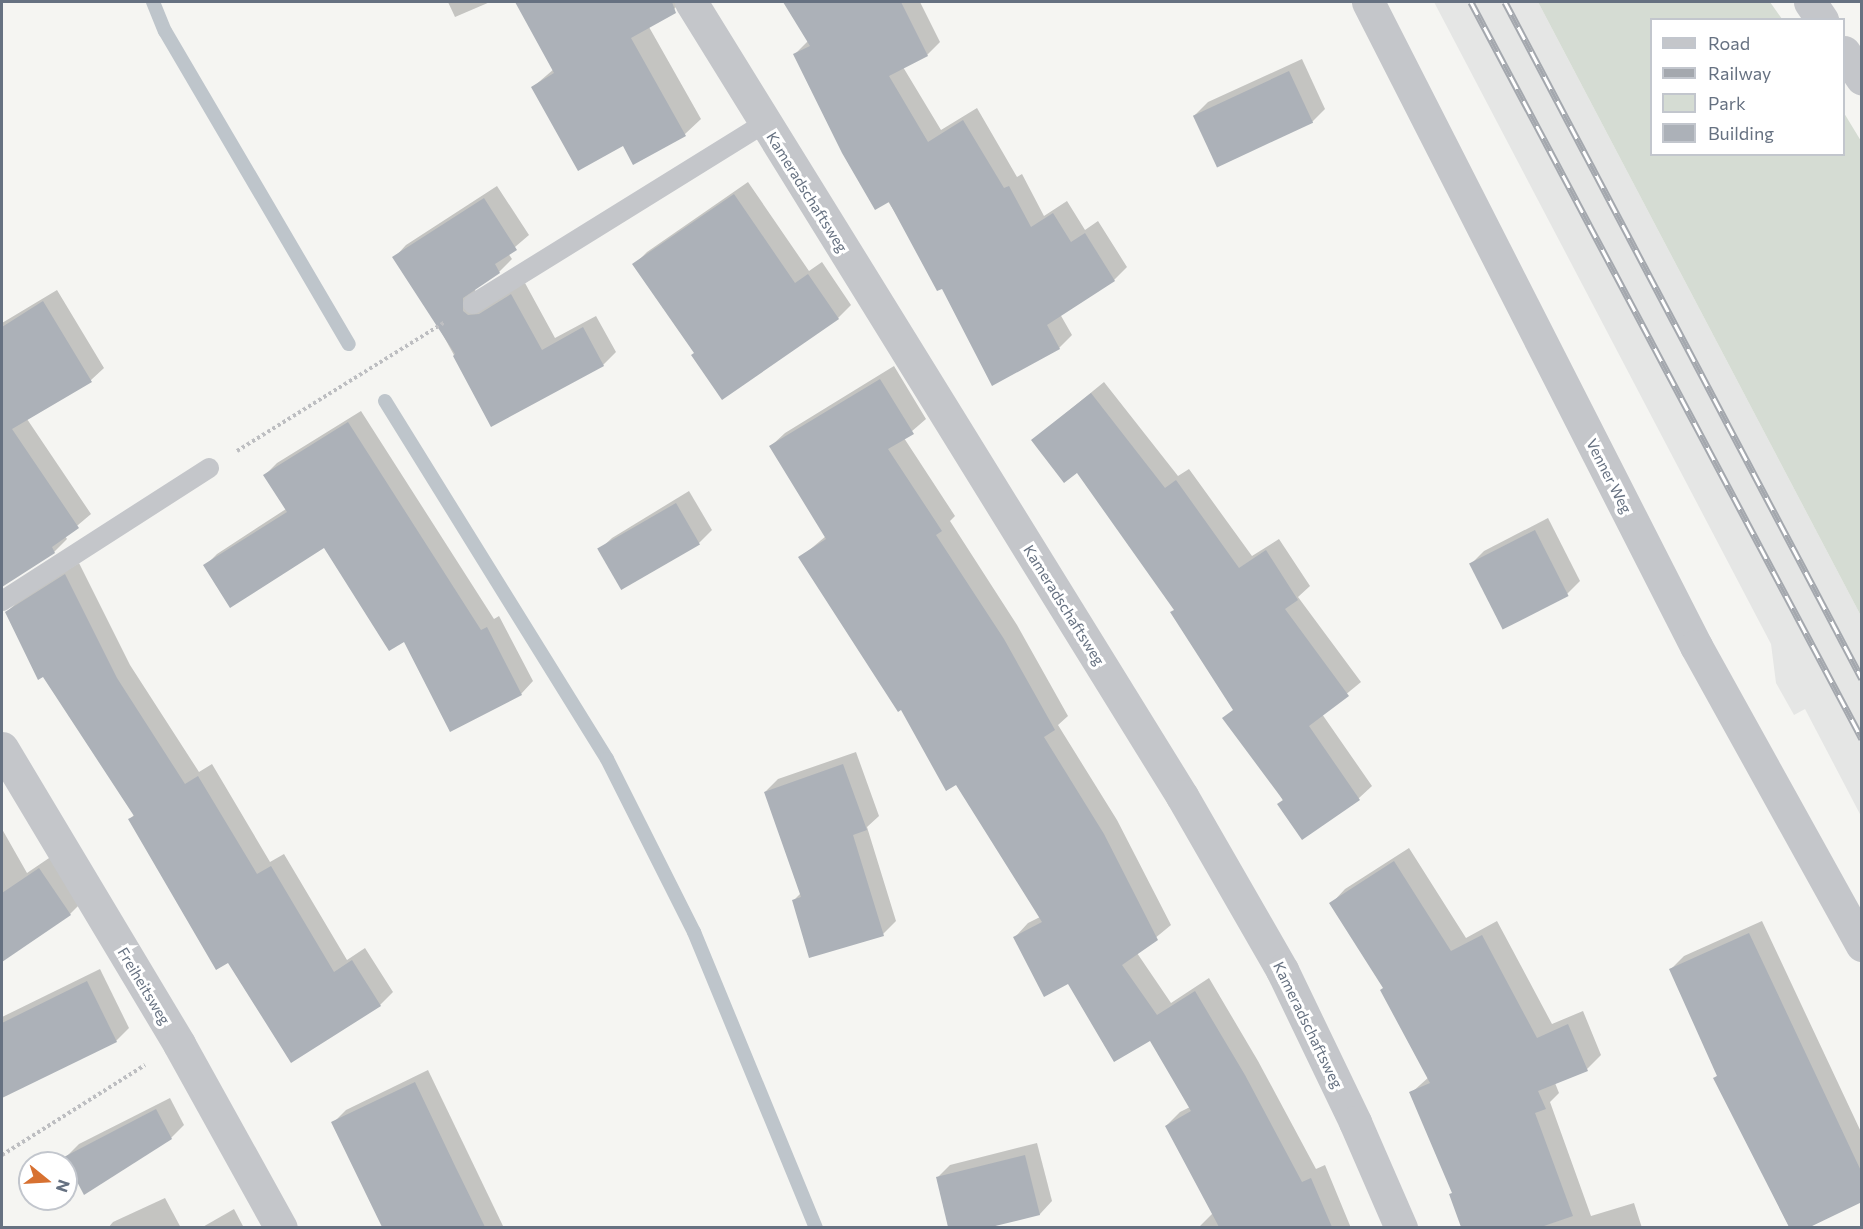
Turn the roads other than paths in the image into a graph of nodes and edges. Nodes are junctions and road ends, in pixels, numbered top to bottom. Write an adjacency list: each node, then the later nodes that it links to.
1 (691, 2): 7 (street, Kameradschaftsweg)
2 (1368, 2): 12 (street, Venner Weg)
3 (1810, 2): 4 (street)
4 (1821, 18)
5 (1845, 54): 6 (street)
6 (1862, 79)
7 (765, 123): 8 (lane); 14 (street, Kameradschaftsweg)
8 (473, 304)
9 (209, 468): 10 (lane)
10 (2, 601)
11 (2, 748): 13 (street, Freiheitsweg)
12 (1862, 945)
13 (281, 1227)
14 (1401, 1227)

